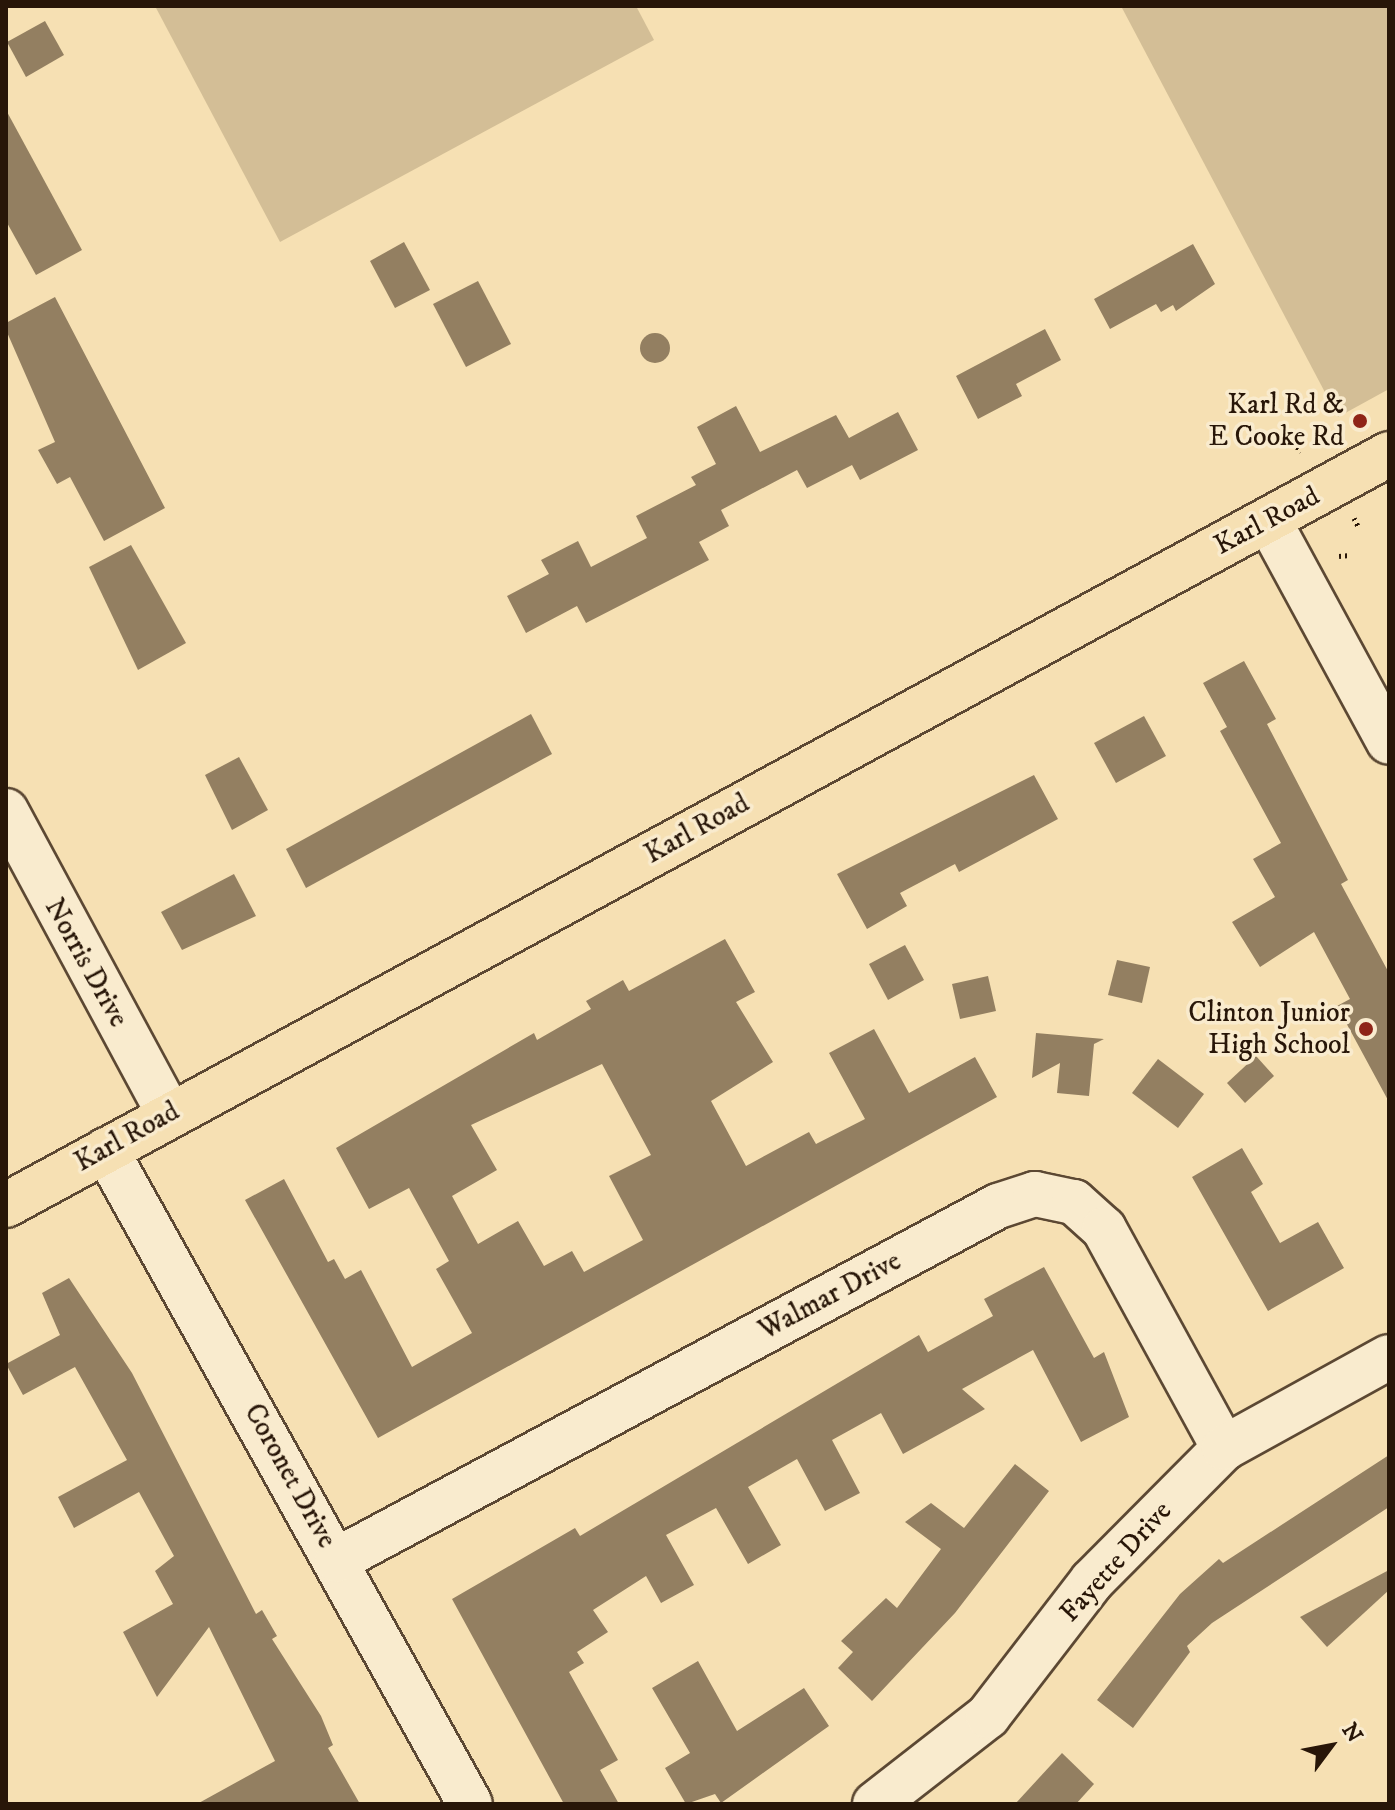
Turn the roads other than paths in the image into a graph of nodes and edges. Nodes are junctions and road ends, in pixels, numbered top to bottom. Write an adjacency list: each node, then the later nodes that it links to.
1 (1389, 454): 2 (main road, Karl Road)
2 (1269, 521): 3 (street); 5 (main road, Karl Road)
3 (1389, 742)
4 (6, 811): 5 (street, Norris Drive)
5 (169, 1114): 6 (main road, Karl Road)
6 (106, 1150): 7 (main road, Karl Road); 10 (street, Coronet Drive)
7 (6, 1205)
8 (1389, 1357): 9 (street, Fayette Drive)
9 (1224, 1448): 10 (street, Walmar Drive); 12 (street, Fayette Drive)
10 (337, 1560): 11 (street, Coronet Drive)
11 (470, 1804)
12 (875, 1804)

